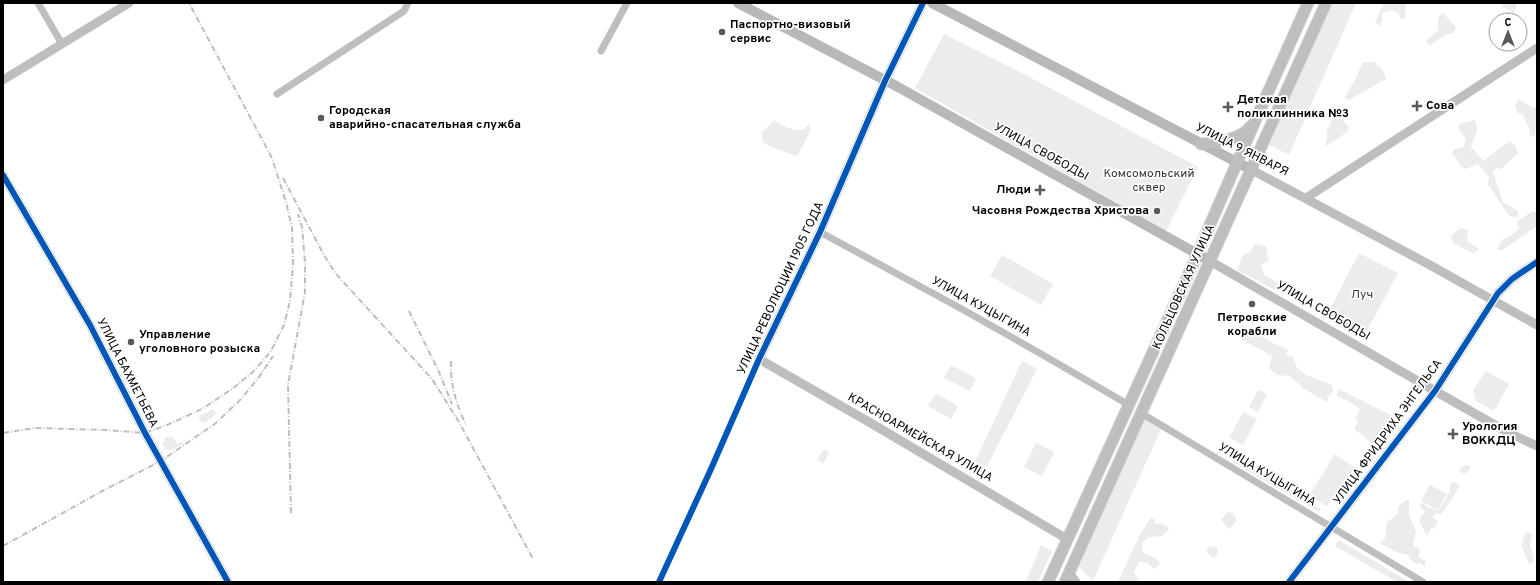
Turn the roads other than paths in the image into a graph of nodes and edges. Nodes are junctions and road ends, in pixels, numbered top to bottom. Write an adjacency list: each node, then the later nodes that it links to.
1 (38, 3): 10 (street)
2 (129, 3): 10 (street)
3 (408, 3): 15 (street)
4 (627, 3): 12 (street)
5 (738, 3): 14 (main road, УЛИЦА СВОБОДЫ)
6 (923, 3): 14 (street, УЛИЦА РЕВОЛЮЦИИ 1905 ГОДА)
7 (932, 3): 17 (main road, УЛИЦА 9 ЯНВАРЯ)
8 (1308, 3): 16 (main road, КОЛЬЦОВСКАЯ УЛИЦА)
9 (1326, 3): 19 (main road, КОЛЬЦОВСКАЯ УЛИЦА)
10 (62, 44): 13 (street)
11 (1537, 48): 21 (street)
12 (601, 51)
13 (3, 80)
14 (885, 81): 22 (street, УЛИЦА РЕВОЛЮЦИИ 1905 ГОДА); 23 (main road, УЛИЦА СВОБОДЫ)
15 (277, 94)
16 (1256, 119): 17 (main road); 18 (main road, КОЛЬЦОВСКАЯ УЛИЦА)
17 (1201, 144): 18 (main road, УЛИЦА 9 ЯНВАРЯ)
18 (1237, 162): 19 (main road, УЛИЦА 9 ЯНВАРЯ); 23 (main road, КОЛЬЦОВСКАЯ УЛИЦА)
19 (1250, 169): 21 (street, УЛИЦА 9 ЯНВАРЯ); 24 (main road, КОЛЬЦОВСКАЯ УЛИЦА)
20 (3, 175): 37 (street, УЛИЦА БАХМЕТЬЕВА)
21 (1306, 198): 26 (street, УЛИЦА 9 ЯНВАРЯ)
22 (820, 232): 28 (street, УЛИЦА РЕВОЛЮЦИИ 1905 ГОДА); 30 (street, УЛИЦА КУЦЫГИНА)
23 (1197, 254): 24 (main road, УЛИЦА СВОБОДЫ); 30 (main road, КОЛЬЦОВСКАЯ УЛИЦА)
24 (1210, 261): 29 (street, УЛИЦА СВОБОДЫ); 31 (main road, КОЛЬЦОВСКАЯ УЛИЦА)
25 (1537, 262): 26 (street, УЛИЦА ФРИДРИХА ЭНГЕЛЬСА)
26 (1492, 300): 27 (street, УЛИЦА 9 ЯНВАРЯ); 29 (street, УЛИЦА ФРИДРИХА ЭНГЕЛЬСА)
27 (1537, 325)
28 (759, 359): 34 (street, КРАСНОАРМЕЙСКАЯ УЛИЦА); 38 (street, УЛИЦА РЕВОЛЮЦИИ 1905 ГОДА)
29 (1435, 392): 32 (street, УЛИЦА СВОБОДЫ); 33 (street, УЛИЦА ФРИДРИХА ЭНГЕЛЬСА)
30 (1129, 405): 34 (main road, КОЛЬЦОВСКАЯ УЛИЦА)
31 (1142, 413): 33 (street, УЛИЦА КУЦЫГИНА); 35 (main road, КОЛЬЦОВСКАЯ УЛИЦА)
32 (1537, 446)
33 (1332, 527): 39 (street, УЛИЦА ФРИДРИХА ЭНГЕЛЬСА); 40 (street, УЛИЦА КУЦЫГИНА)
34 (1068, 539): 36 (main road, КОЛЬЦОВСКАЯ УЛИЦА)
35 (1070, 579)
36 (1051, 580)
37 (228, 582)
38 (659, 582)
39 (1290, 582)
40 (1423, 582)

